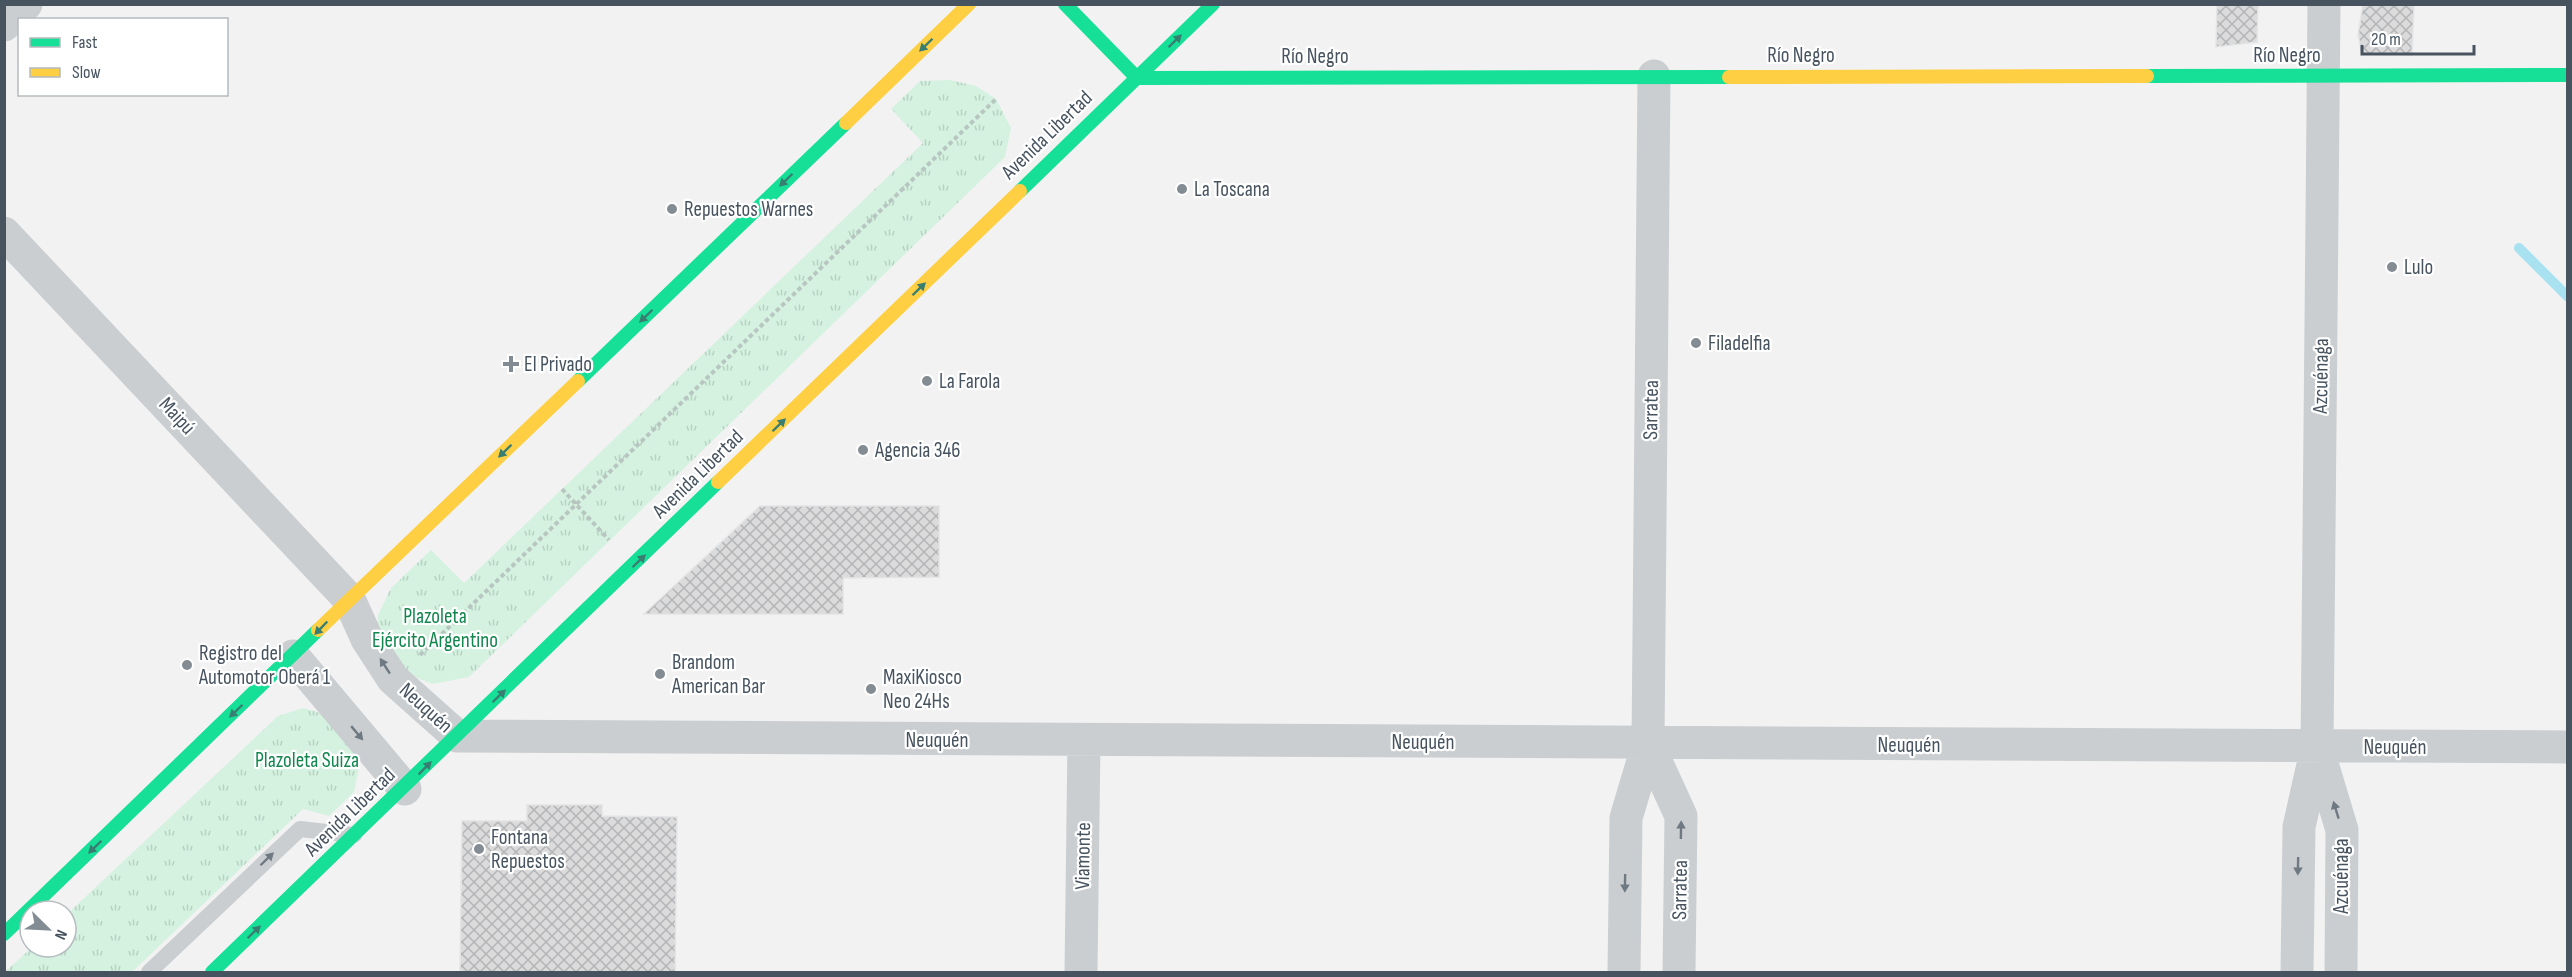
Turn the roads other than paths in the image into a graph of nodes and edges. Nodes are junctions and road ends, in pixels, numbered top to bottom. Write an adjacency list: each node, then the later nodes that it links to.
1 (26, 4): 6 (street)
2 (969, 4): 12 (main road, one-way to 12)
3 (1065, 4): 10 (main road)
4 (1213, 4): 10 (main road, Avenida Libertad, one-way to 4)
5 (2324, 4): 9 (street, Azcuénaga)
6 (4, 25)
7 (2568, 75): 9 (main road, Río Negro)
8 (1654, 76): 9 (main road, Río Negro); 10 (main road, Río Negro); 16 (street, Sarratea)
9 (2323, 76): 17 (street, Azcuénaga)
10 (1137, 78): 14 (main road, Avenida Libertad, one-way to 10)
11 (4, 232): 12 (street, Maipú)
12 (349, 599): 13 (main road, one-way to 13); 14 (street, Neuquén, one-way to 12)
13 (293, 656): 19 (street, one-way to 19); 21 (main road, one-way to 21)
14 (457, 736): 15 (street, Neuquén); 19 (main road, Avenida Libertad, one-way to 14)
15 (1084, 740): 16 (street, Neuquén); 24 (street, Viamonte)
16 (1648, 744): 17 (street, Neuquén); 25 (street, Sarratea, one-way to 25); 26 (street, Sarratea, one-way to 16)
17 (2317, 747): 18 (street, Neuquén); 27 (street, Azcuénaga, one-way to 27); 28 (street, Azcuénaga, one-way to 17)
18 (2568, 747)
19 (405, 789): 20 (main road, Avenida Libertad)
20 (355, 835): 22 (lane, one-way to 20); 23 (main road, Avenida Libertad, one-way to 20)
21 (4, 934)
22 (149, 972)
23 (212, 972)
24 (1081, 972)
25 (1624, 972)
26 (1680, 972)
27 (2297, 972)
28 (2341, 972)

